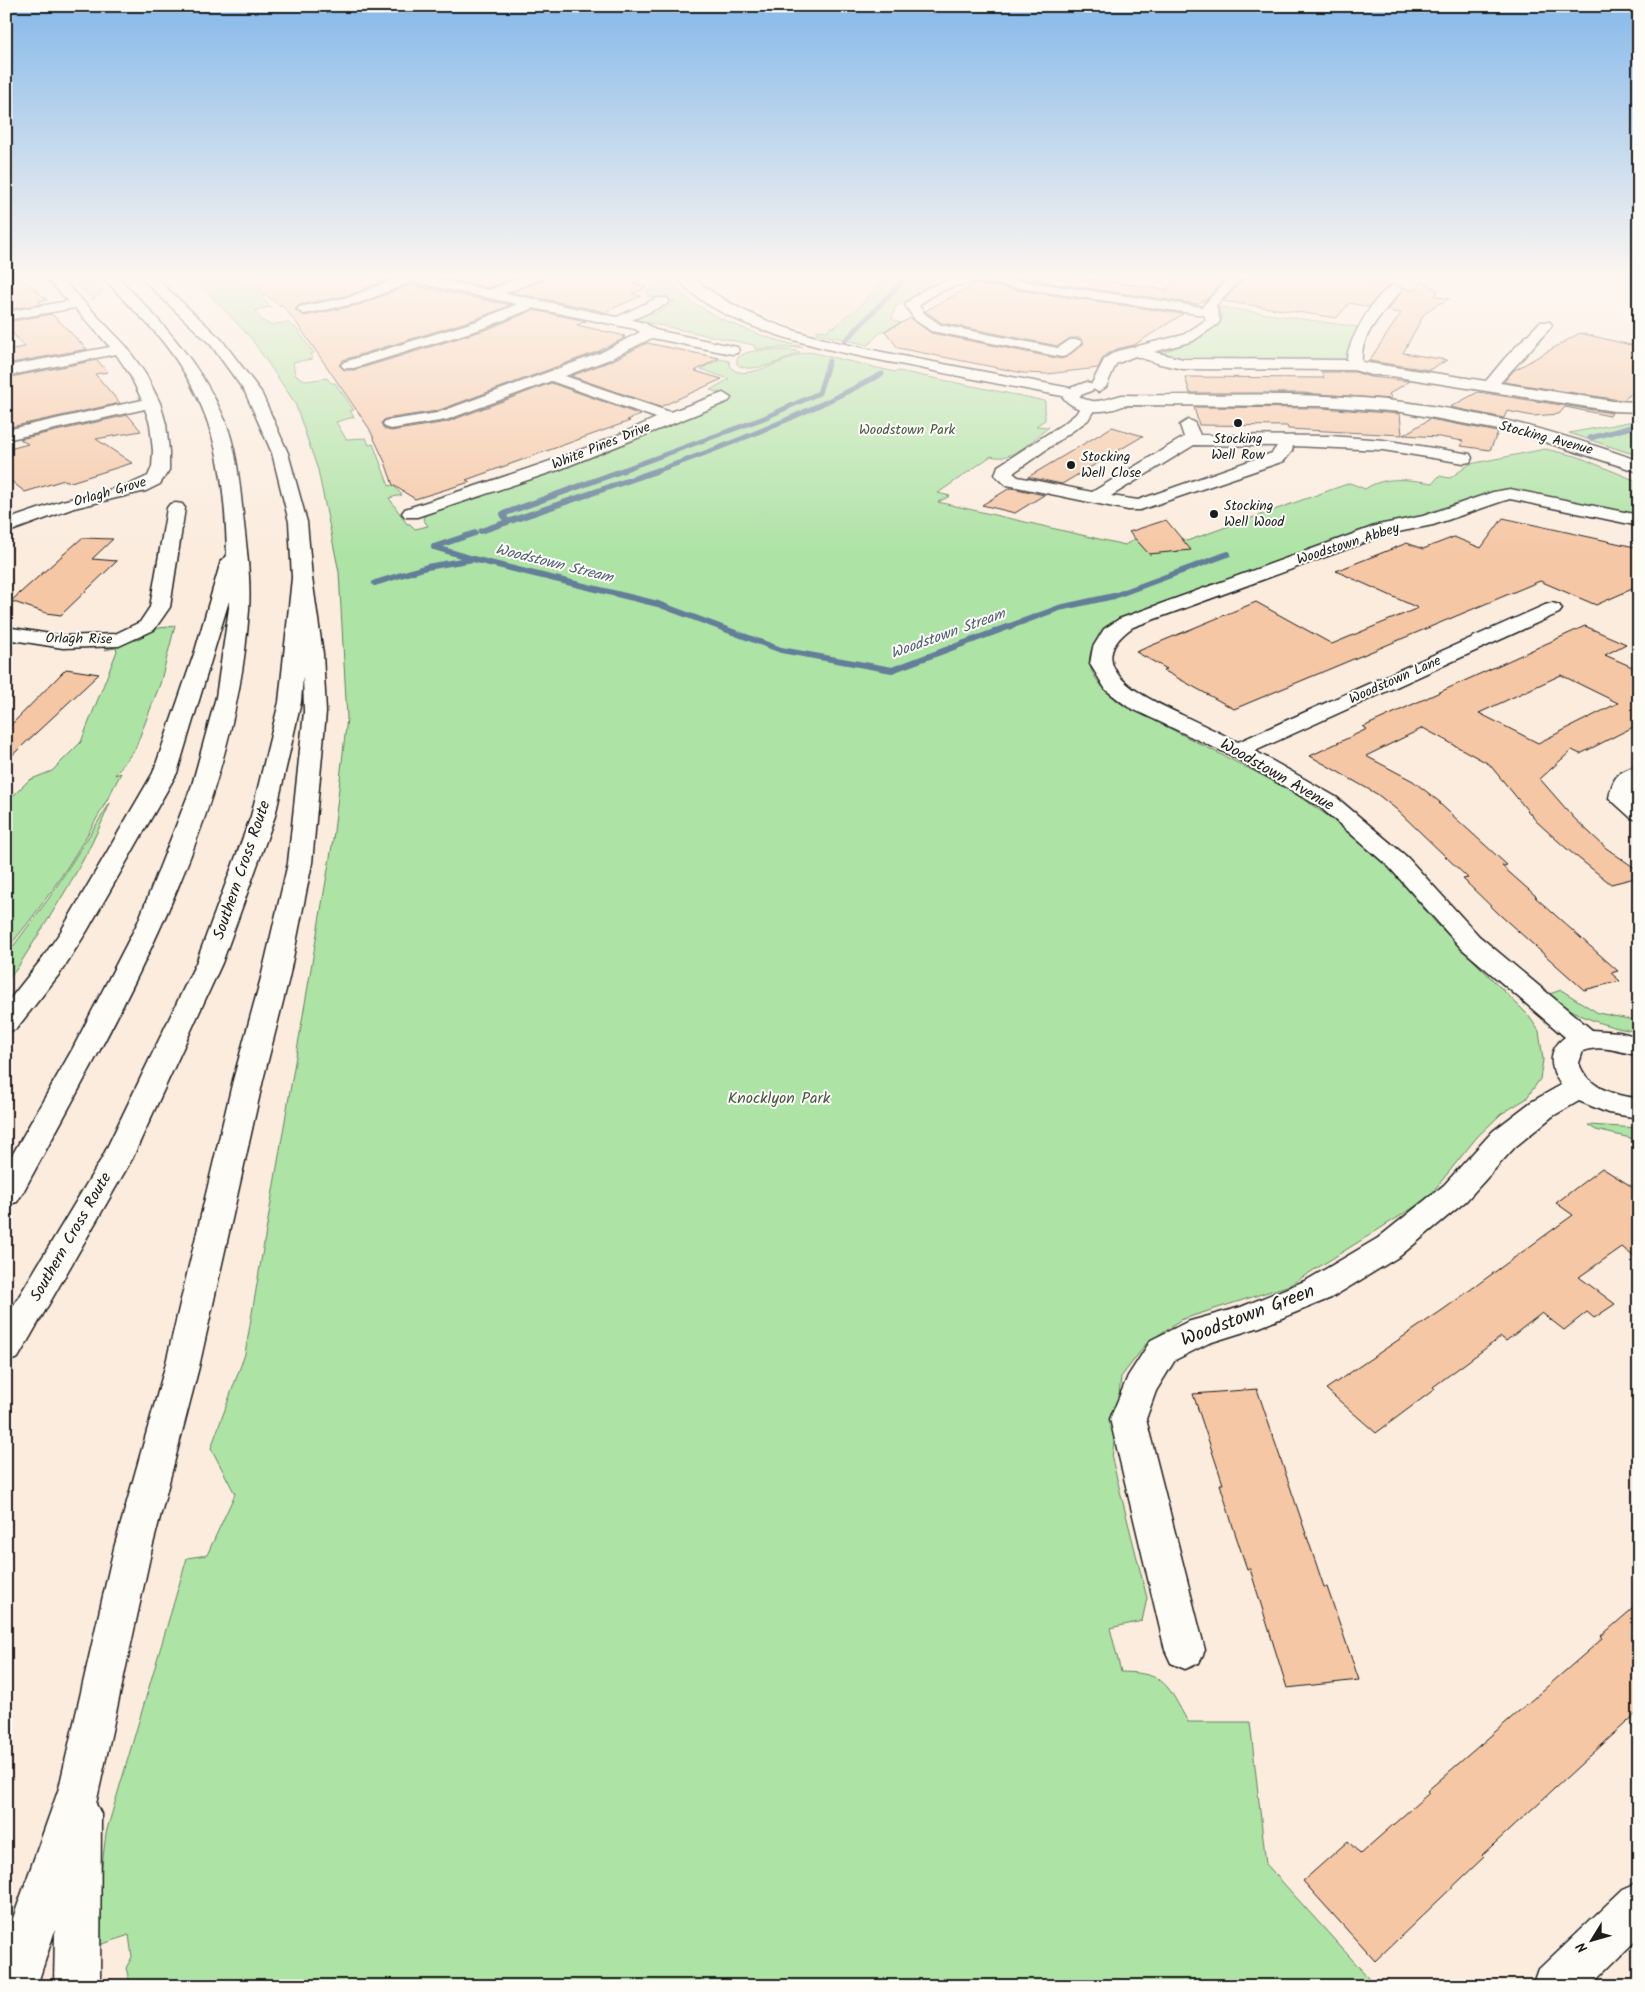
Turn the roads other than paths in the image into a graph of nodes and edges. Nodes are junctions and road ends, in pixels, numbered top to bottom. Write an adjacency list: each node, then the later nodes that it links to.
1 (22, 368): 10 (main road)
2 (133, 368): 17 (main road, Orlagh Grove)
3 (189, 368): 31 (main road)
4 (235, 368): 32 (main road, Southern Cross Route)
5 (573, 368): 11 (main road)
6 (946, 368): 14 (main road)
7 (1107, 368): 13 (main road)
8 (1364, 368): 12 (main road)
9 (1504, 368): 12 (main road)
10 (6, 371)
11 (551, 376): 20 (main road, White Pines Drive); 21 (main road)
12 (1490, 386): 19 (main road)
13 (1098, 387): 14 (main road); 16 (main road)
14 (1071, 393): 18 (main road)
15 (723, 398): 20 (main road)
16 (1122, 400): 18 (main road, Stocking Avenue); 25 (main road, Stocking Avenue)
17 (152, 404): 22 (main road); 30 (main road, Orlagh Grove)
18 (1089, 405): 26 (main road)
19 (1639, 407)
20 (670, 418): 28 (main road, White Pines Drive)
21 (390, 424)
22 (6, 436)
23 (1286, 440): 24 (main road); 26 (main road); 26 (main road)
24 (1464, 458)
25 (1639, 467)
26 (1095, 498)
27 (176, 508): 34 (main road, Orlagh Rise)
28 (411, 513)
29 (1639, 521): 35 (main road, Woodstown Abbey)
30 (6, 528)
31 (236, 536): 39 (main road); 44 (main road)
32 (302, 578): 45 (main road, Southern Cross Route); 47 (main road)
33 (1552, 609): 36 (main road, Woodstown Lane)
34 (6, 633)
35 (1103, 647): 36 (main road, Woodstown Avenue)
36 (1238, 750): 40 (main road, Woodstown Avenue)
37 (1639, 773): 38 (main road)
38 (1639, 813)
39 (6, 1023)
40 (1586, 1040): 41 (main road); 42 (main road)
41 (1639, 1047)
42 (1580, 1088): 43 (main road); 46 (main road, Woodstown Green)
43 (1639, 1108)
44 (6, 1194)
45 (6, 1348)
46 (1185, 1650)
47 (80, 1788): 49 (main road); 50 (main road)
48 (1639, 1905): 51 (main road)
49 (13, 1986)
50 (77, 1986)
51 (1556, 1986)

